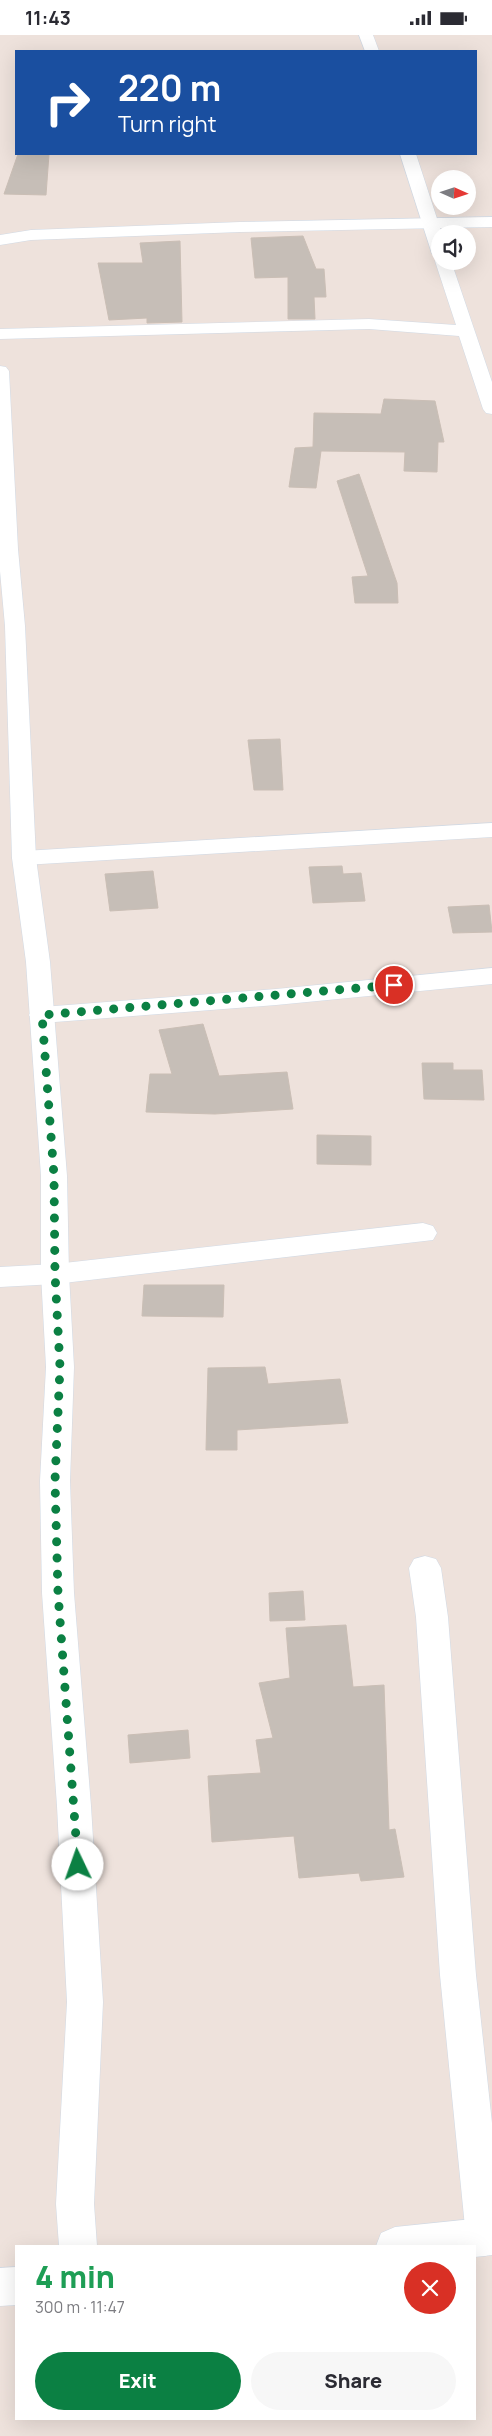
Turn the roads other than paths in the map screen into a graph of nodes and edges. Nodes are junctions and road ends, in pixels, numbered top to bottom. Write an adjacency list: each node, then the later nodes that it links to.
1 (366, 35): 2 (street)
2 (372, 50)
3 (408, 155): 6 (street)
4 (492, 223): 6 (street)
5 (431, 225): 7 (street)
6 (432, 225)
7 (0, 240)
8 (446, 270): 9 (street)
9 (467, 331): 10 (street); 12 (street)
10 (0, 333)
11 (0, 371): 14 (street)
12 (492, 409)
13 (492, 830): 14 (street)
14 (24, 858): 16 (street)
15 (492, 976): 16 (street)
16 (42, 1015): 18 (street)
17 (423, 1233): 18 (street)
18 (55, 1274): 19 (street); 22 (street)
19 (0, 1277)
20 (425, 1568): 21 (street)
21 (489, 2236): 23 (street)
22 (78, 2245)
23 (404, 2245)
24 (15, 2286): 25 (street)
25 (0, 2287)

